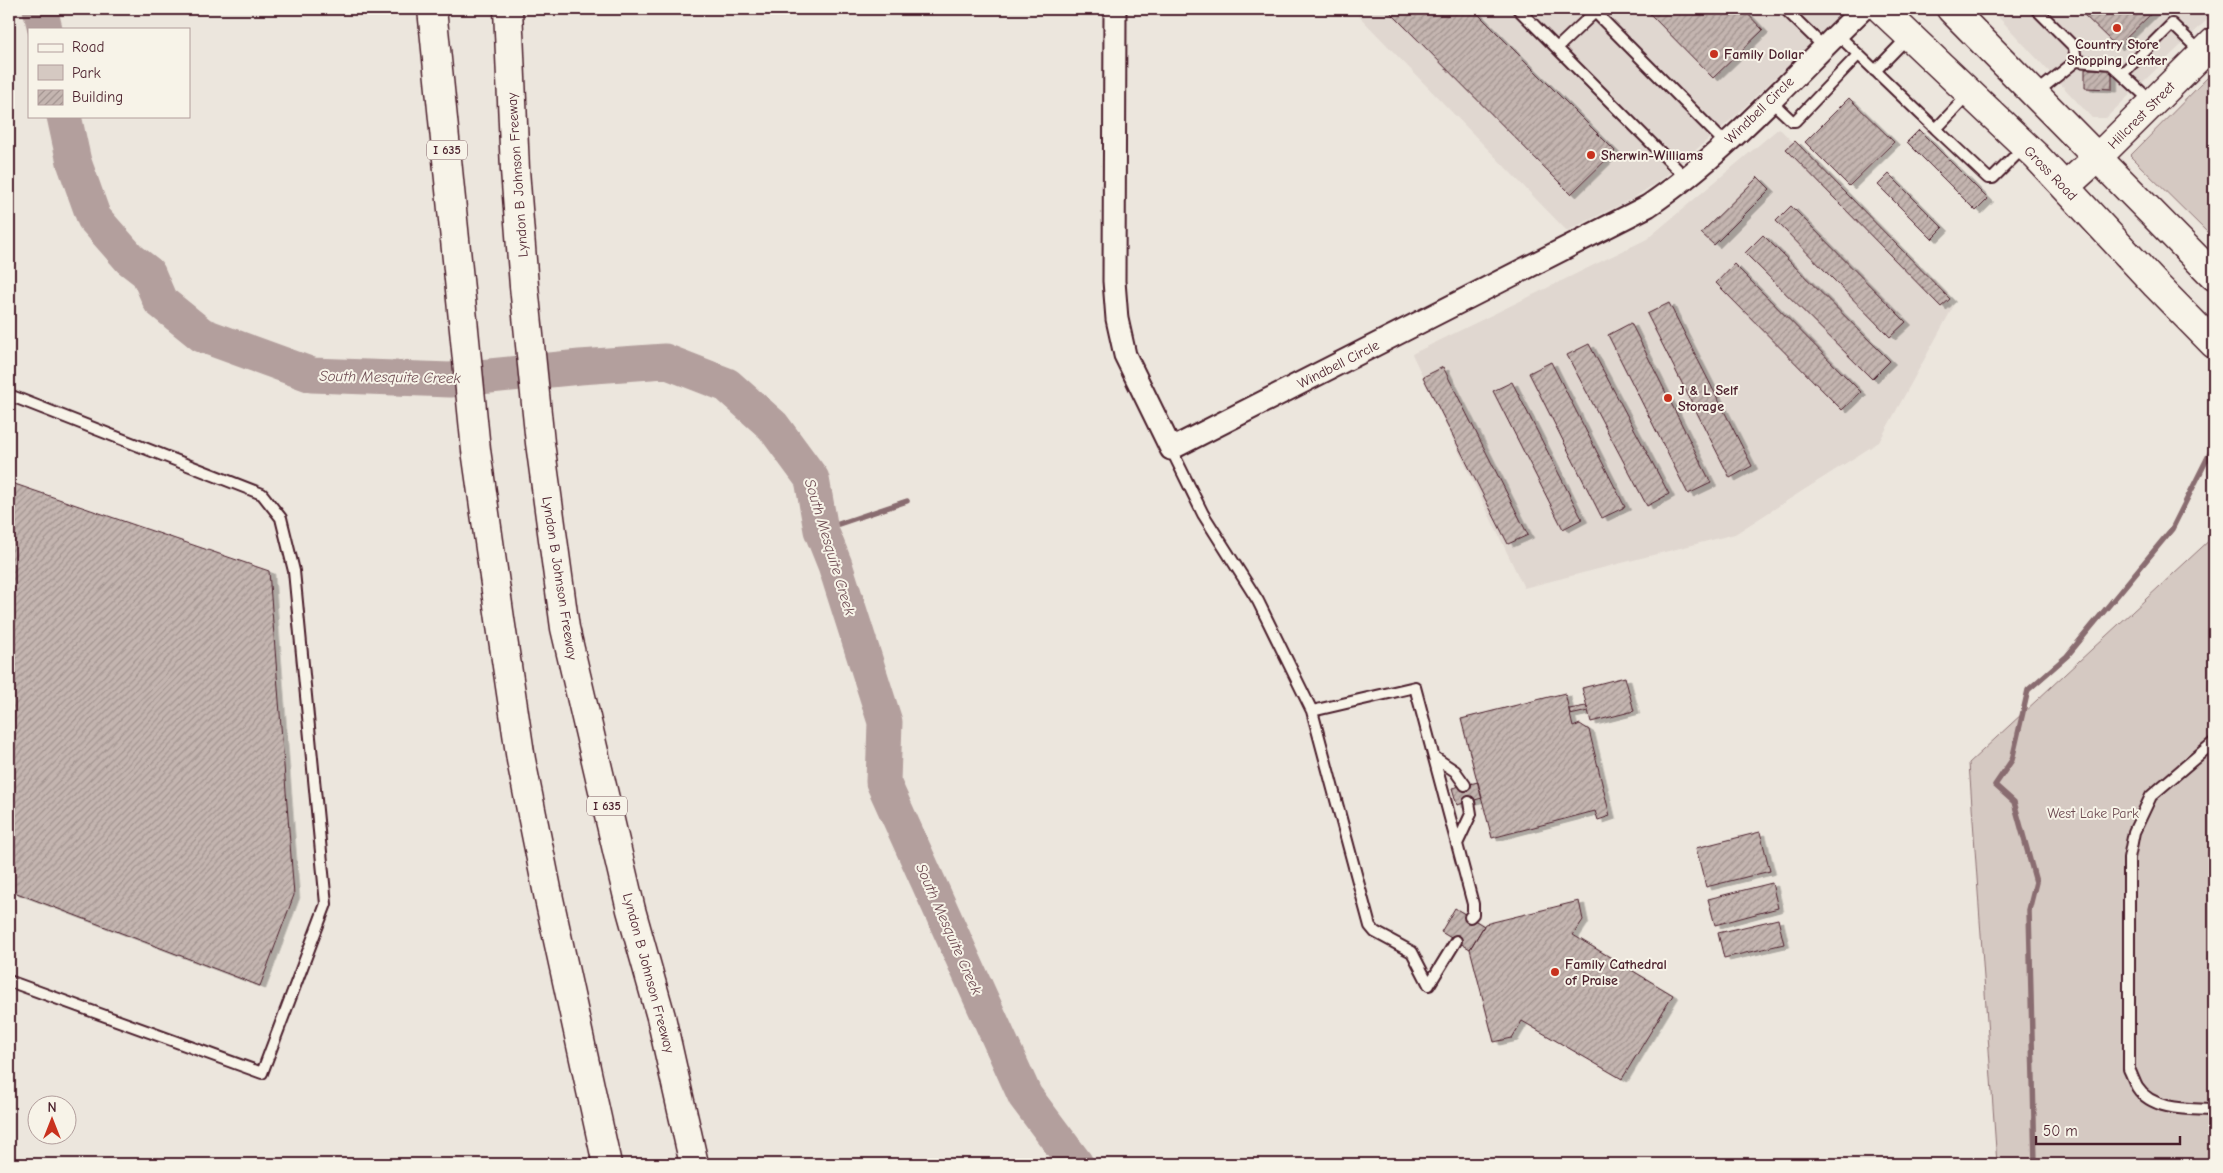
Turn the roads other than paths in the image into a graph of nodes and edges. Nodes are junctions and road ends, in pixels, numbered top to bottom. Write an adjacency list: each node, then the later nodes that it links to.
1 (432, 9): 44 (main road, I 635)
2 (508, 9): 42 (main road, Lyndon B Johnson Freeway / I 635)
3 (1115, 9): 32 (street)
4 (1518, 9): 13 (lane)
5 (1785, 9): 12 (lane)
6 (1862, 9): 12 (street, Windbell Circle)
7 (1882, 9): 11 (main road, Gross Road)
8 (1951, 9): 20 (main road)
9 (2036, 9): 16 (lane)
10 (1595, 10): 13 (lane); 24 (lane)
11 (1910, 36): 17 (lane); 19 (main road, Gross Road)
12 (1830, 40): 15 (lane); 21 (street, Windbell Circle)
13 (1557, 48): 27 (lane)
14 (2209, 48): 18 (lane); 22 (main road, Hillcrest Street)
15 (1858, 55): 17 (lane); 21 (lane)
16 (2076, 61): 18 (lane); 20 (lane)
17 (1875, 71): 23 (lane)
18 (2122, 74): 22 (lane)
19 (1970, 93): 23 (lane); 25 (main road, Gross Road)
20 (2036, 94): 26 (main road)
21 (1770, 100): 24 (street, Windbell Circle)
22 (2153, 103): 26 (main road, Hillcrest Street)
23 (1936, 129): 25 (lane)
24 (1725, 143): 27 (street, Windbell Circle)
25 (2025, 146): 28 (main road, Gross Road)
26 (2098, 157): 28 (main road, Hillcrest Street); 29 (main road)
27 (1687, 178): 32 (street, Windbell Circle)
28 (2066, 186): 30 (main road, Gross Road)
29 (2214, 276)
30 (2214, 344)
31 (9, 395): 41 (lane)
32 (1171, 449): 33 (lane)
33 (1312, 711): 35 (lane); 40 (lane)
34 (2214, 742): 43 (lane)
35 (1434, 757): 36 (lane); 38 (lane)
36 (1464, 785)
37 (1469, 802): 38 (lane)
38 (1457, 844): 39 (lane)
39 (1470, 917)
40 (1456, 941)
41 (9, 981)
42 (674, 1071): 45 (main road, Lyndon B Johnson Freeway / I 635); 46 (main road)
43 (2214, 1110)
44 (607, 1164)
45 (694, 1164)
46 (700, 1164)

